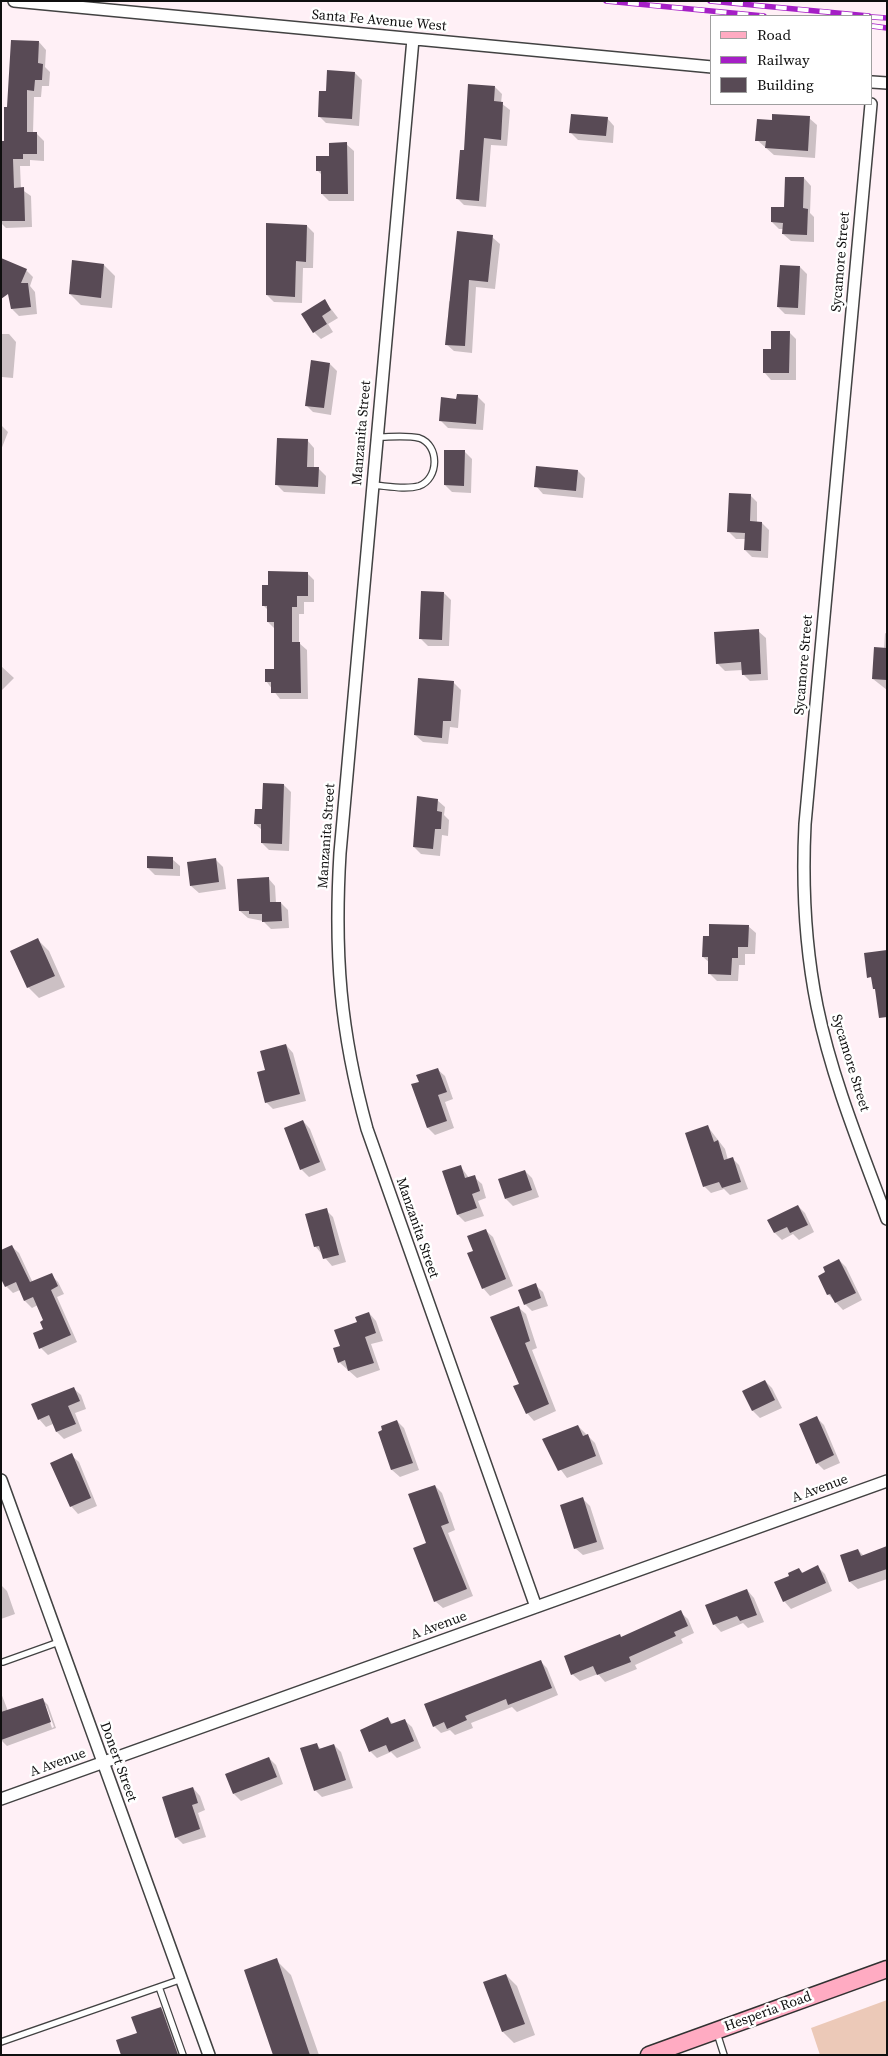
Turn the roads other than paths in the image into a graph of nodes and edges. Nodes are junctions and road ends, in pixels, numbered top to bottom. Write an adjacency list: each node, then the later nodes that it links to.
1 (14, 1): 2 (street, Santa Fe Avenue West)
2 (413, 39): 3 (street, Santa Fe Avenue West); 7 (street, Manzanita Street)
3 (710, 67)
4 (887, 84): 5 (street)
5 (873, 85)
6 (871, 105): 9 (street, Sycamore Street)
7 (377, 437): 8 (street, Manzanita Street); 8 (lane)
8 (373, 486): 12 (street, Manzanita Street)
9 (887, 1219)
10 (1, 1480): 13 (street, Donert Street)
11 (887, 1481): 12 (street, A Avenue)
12 (536, 1607): 15 (street, A Avenue)
13 (59, 1642): 14 (lane); 15 (street, Donert Street)
14 (3, 1662)
15 (102, 1763): 16 (street, A Avenue); 18 (street, Donert Street)
16 (1, 1799)
17 (887, 1969): 20 (main road, Hesperia Road)
18 (182, 1979): 19 (lane); 23 (street, Donert Street)
19 (159, 1987): 21 (lane); 22 (lane)
20 (716, 2031): 24 (main road, Hesperia Road); 25 (lane)
21 (1, 2042)
22 (183, 2055)
23 (209, 2055)
24 (650, 2055)
25 (724, 2055)

